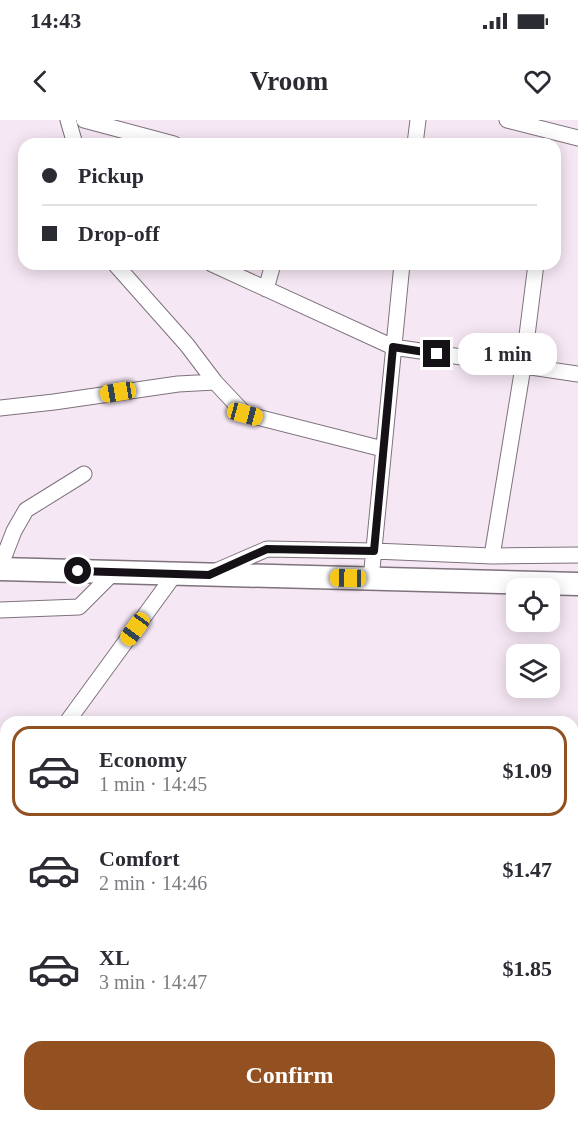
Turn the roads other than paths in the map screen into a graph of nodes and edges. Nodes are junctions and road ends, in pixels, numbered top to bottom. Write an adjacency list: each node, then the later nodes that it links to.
1 (68, 120): 5 (street)
2 (84, 120): 6 (street)
3 (418, 120): 7 (street)
4 (507, 120): 8 (street)
5 (73, 138)
6 (152, 138)
7 (416, 138)
8 (551, 138): 9 (street)
9 (578, 138)
10 (120, 270): 19 (street)
11 (225, 270): 15 (street)
12 (271, 270): 15 (street)
13 (401, 270): 16 (street)
14 (535, 270): 17 (street)
15 (266, 289): 16 (street)
16 (393, 347): 17 (street); 21 (street)
17 (523, 367): 18 (street); 25 (street)
18 (578, 374)
19 (215, 381): 20 (street); 21 (street)
20 (0, 408)
21 (383, 449): 23 (street)
22 (84, 474): 26 (street)
23 (374, 551): 25 (street); 29 (street); 30 (street)
24 (578, 555): 25 (street)
25 (492, 556)
26 (0, 568): 27 (street)
27 (114, 572): 28 (street); 32 (street)
28 (176, 574): 29 (street); 33 (street)
29 (209, 575): 30 (street)
30 (371, 579): 31 (street)
31 (578, 584)
32 (0, 610)
33 (71, 716)

